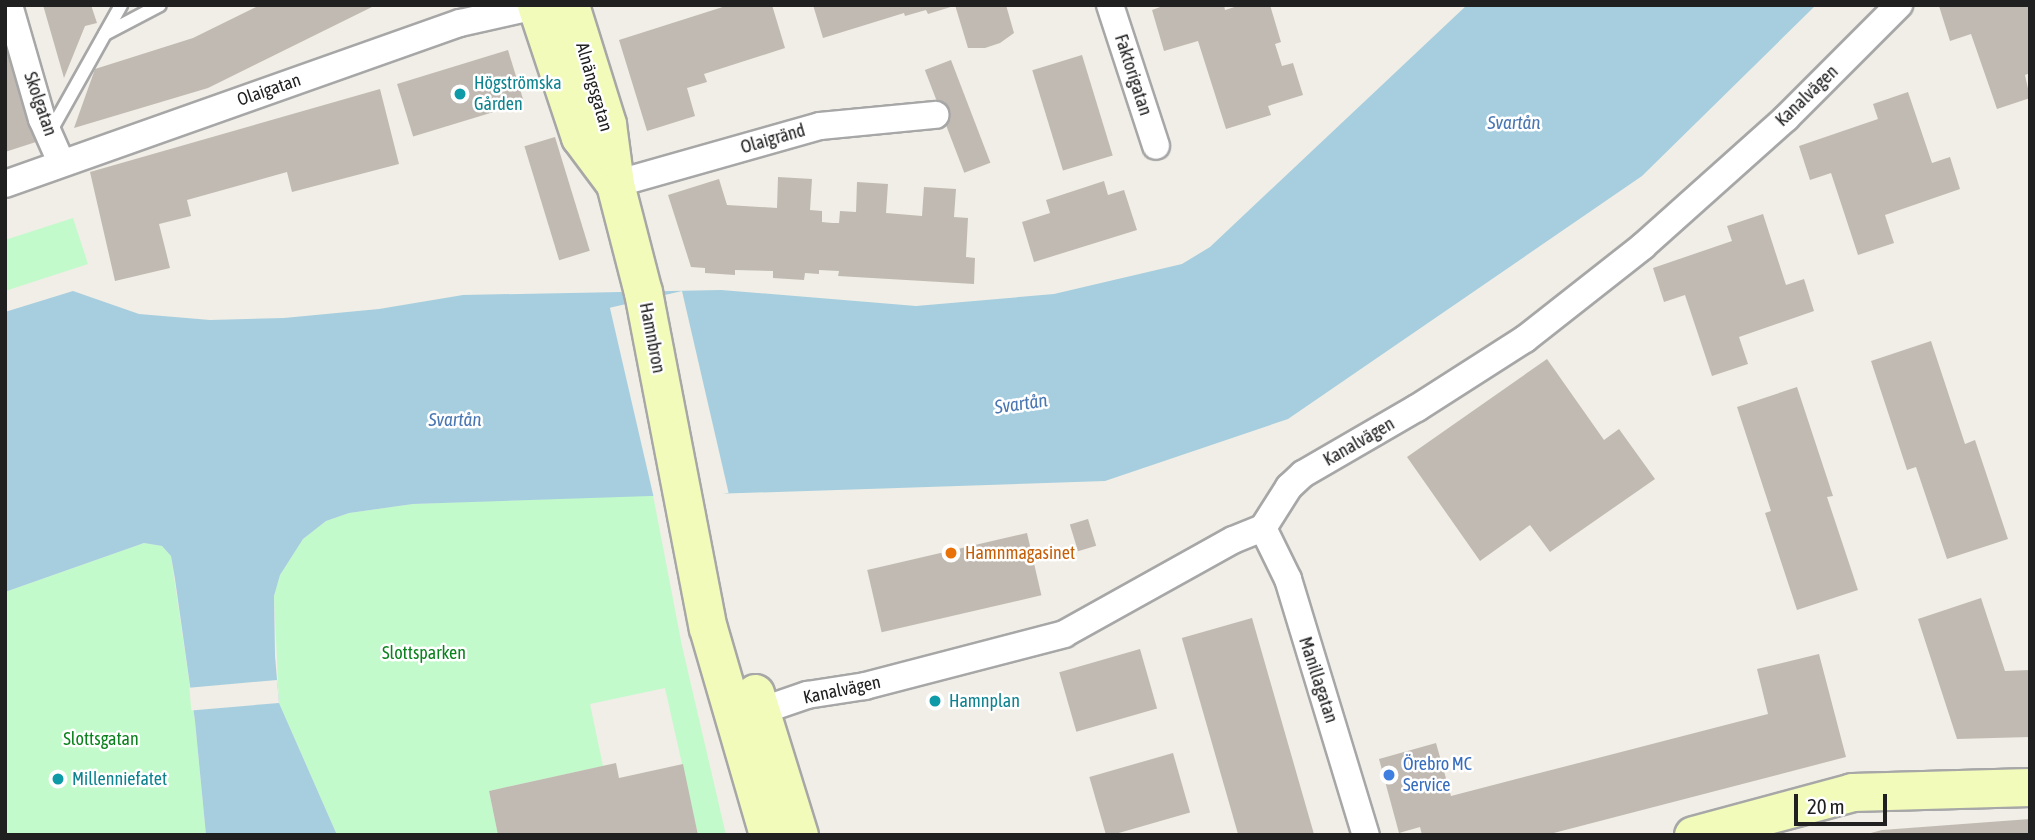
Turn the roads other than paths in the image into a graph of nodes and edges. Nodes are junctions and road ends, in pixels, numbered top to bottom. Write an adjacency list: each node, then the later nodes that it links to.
1 (9, 5): 11 (street, Skolgatan)
2 (121, 5): 9 (lane)
3 (160, 5): 9 (lane)
4 (542, 5): 8 (main road)
5 (570, 5): 15 (main road, Alnängsgatan)
6 (1110, 5): 12 (street, Faktorigatan)
7 (1899, 5): 16 (street, Kanalvägen)
8 (536, 6): 13 (street, Olaigatan); 15 (main road, Alnängsgatan)
9 (105, 34): 11 (lane)
10 (936, 115): 15 (street, Olaigränd)
11 (49, 134): 13 (street, Skolgatan)
12 (1156, 146)
13 (61, 162): 14 (street, Olaigatan)
14 (5, 184)
15 (615, 184): 17 (main road, Hamnbron)
16 (1263, 528): 17 (street, Kanalvägen); 21 (street, Manillagatan)
17 (749, 715): 19 (main road); 20 (main road)
18 (2030, 787): 22 (main road)
19 (768, 835)
20 (799, 835)
21 (1366, 835)
22 (1693, 835)

